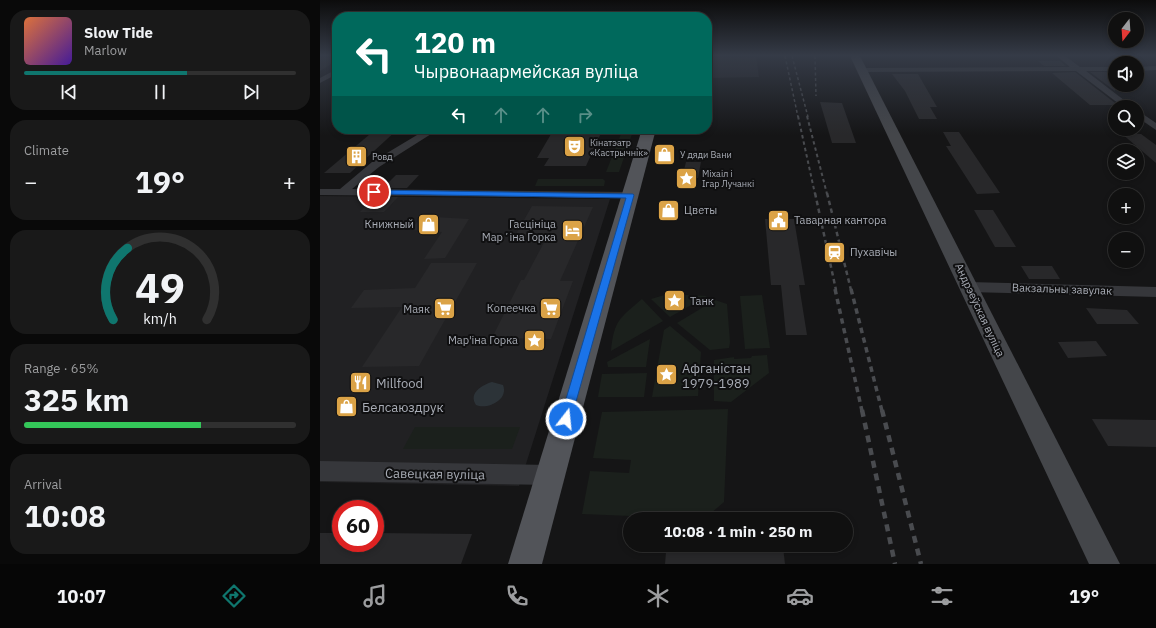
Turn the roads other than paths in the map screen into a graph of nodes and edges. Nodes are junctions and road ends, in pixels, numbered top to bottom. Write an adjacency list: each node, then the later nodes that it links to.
1 (868, 82): 11 (main road, Андрэеўская вуліца)
2 (1094, 82): 3 (street)
3 (1118, 100)
4 (1144, 118): 5 (street)
5 (1156, 127)
6 (425, 134): 8 (street)
7 (648, 134): 10 (main road)
8 (344, 191): 9 (street); 10 (street)
9 (320, 192)
10 (630, 195): 14 (main road)
11 (968, 286): 12 (street, Вакзальны завулак); 16 (main road, Андрэеўская вуліца)
12 (1156, 292)
13 (320, 471): 14 (street, Савецкая вуліца)
14 (550, 475): 15 (main road)
15 (525, 564)
16 (1105, 564)

